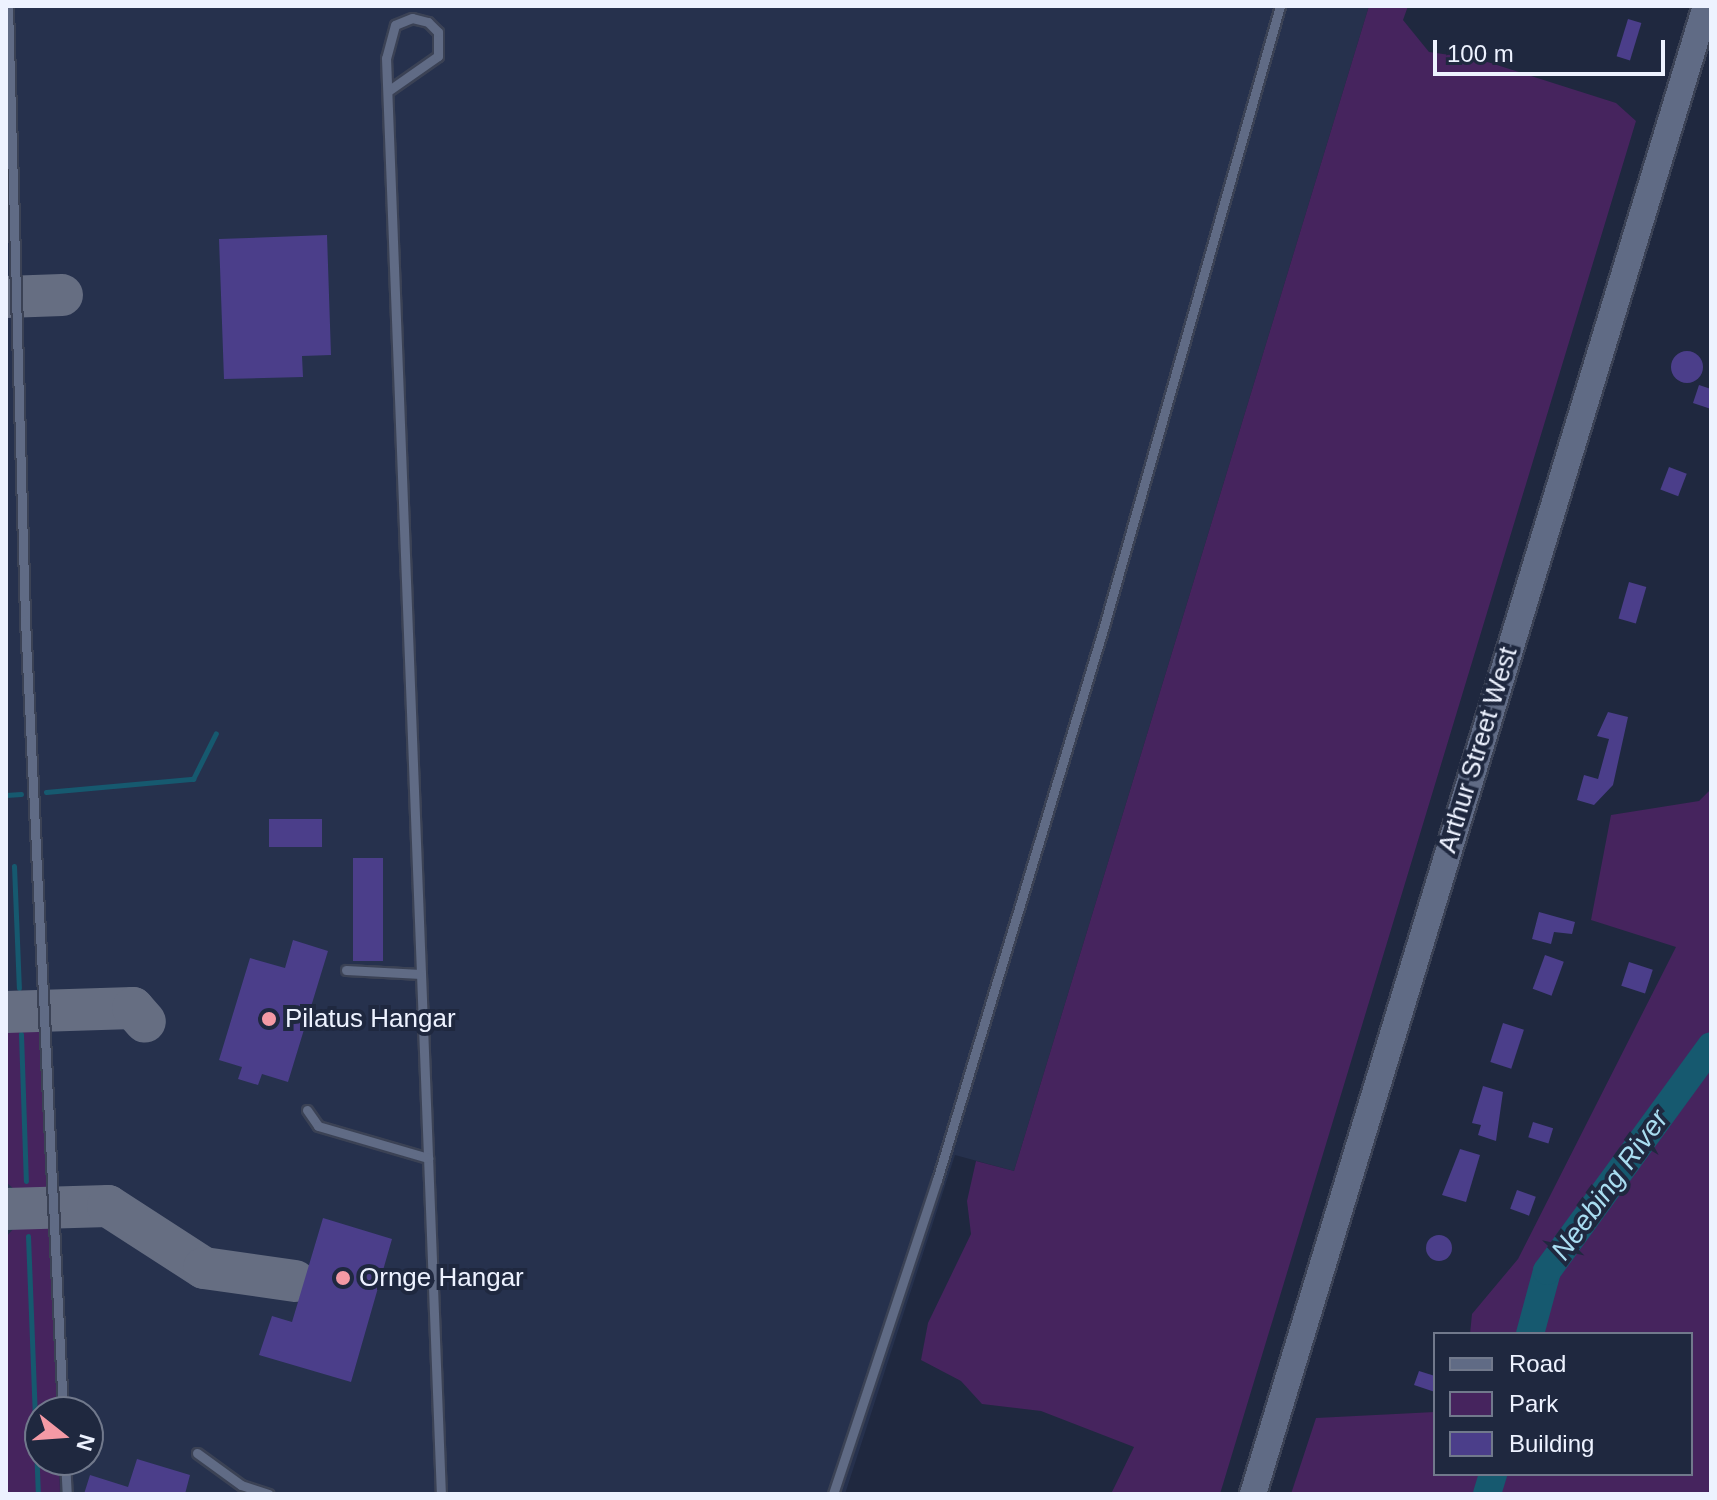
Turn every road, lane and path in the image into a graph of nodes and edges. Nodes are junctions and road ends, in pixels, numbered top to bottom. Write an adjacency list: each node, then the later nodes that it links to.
1 (8, 6): 9 (lane)
2 (1280, 6): 13 (lane)
3 (1706, 6): 14 (main road, Arthur Street West)
4 (388, 91): 4 (lane); 6 (lane)
5 (346, 970): 6 (lane)
6 (421, 974): 8 (lane)
7 (307, 1110): 8 (lane)
8 (428, 1158): 12 (lane)
9 (62, 1396)
10 (197, 1453): 11 (lane)
11 (269, 1494)
12 (441, 1494)
13 (833, 1494)
14 (1253, 1494)

